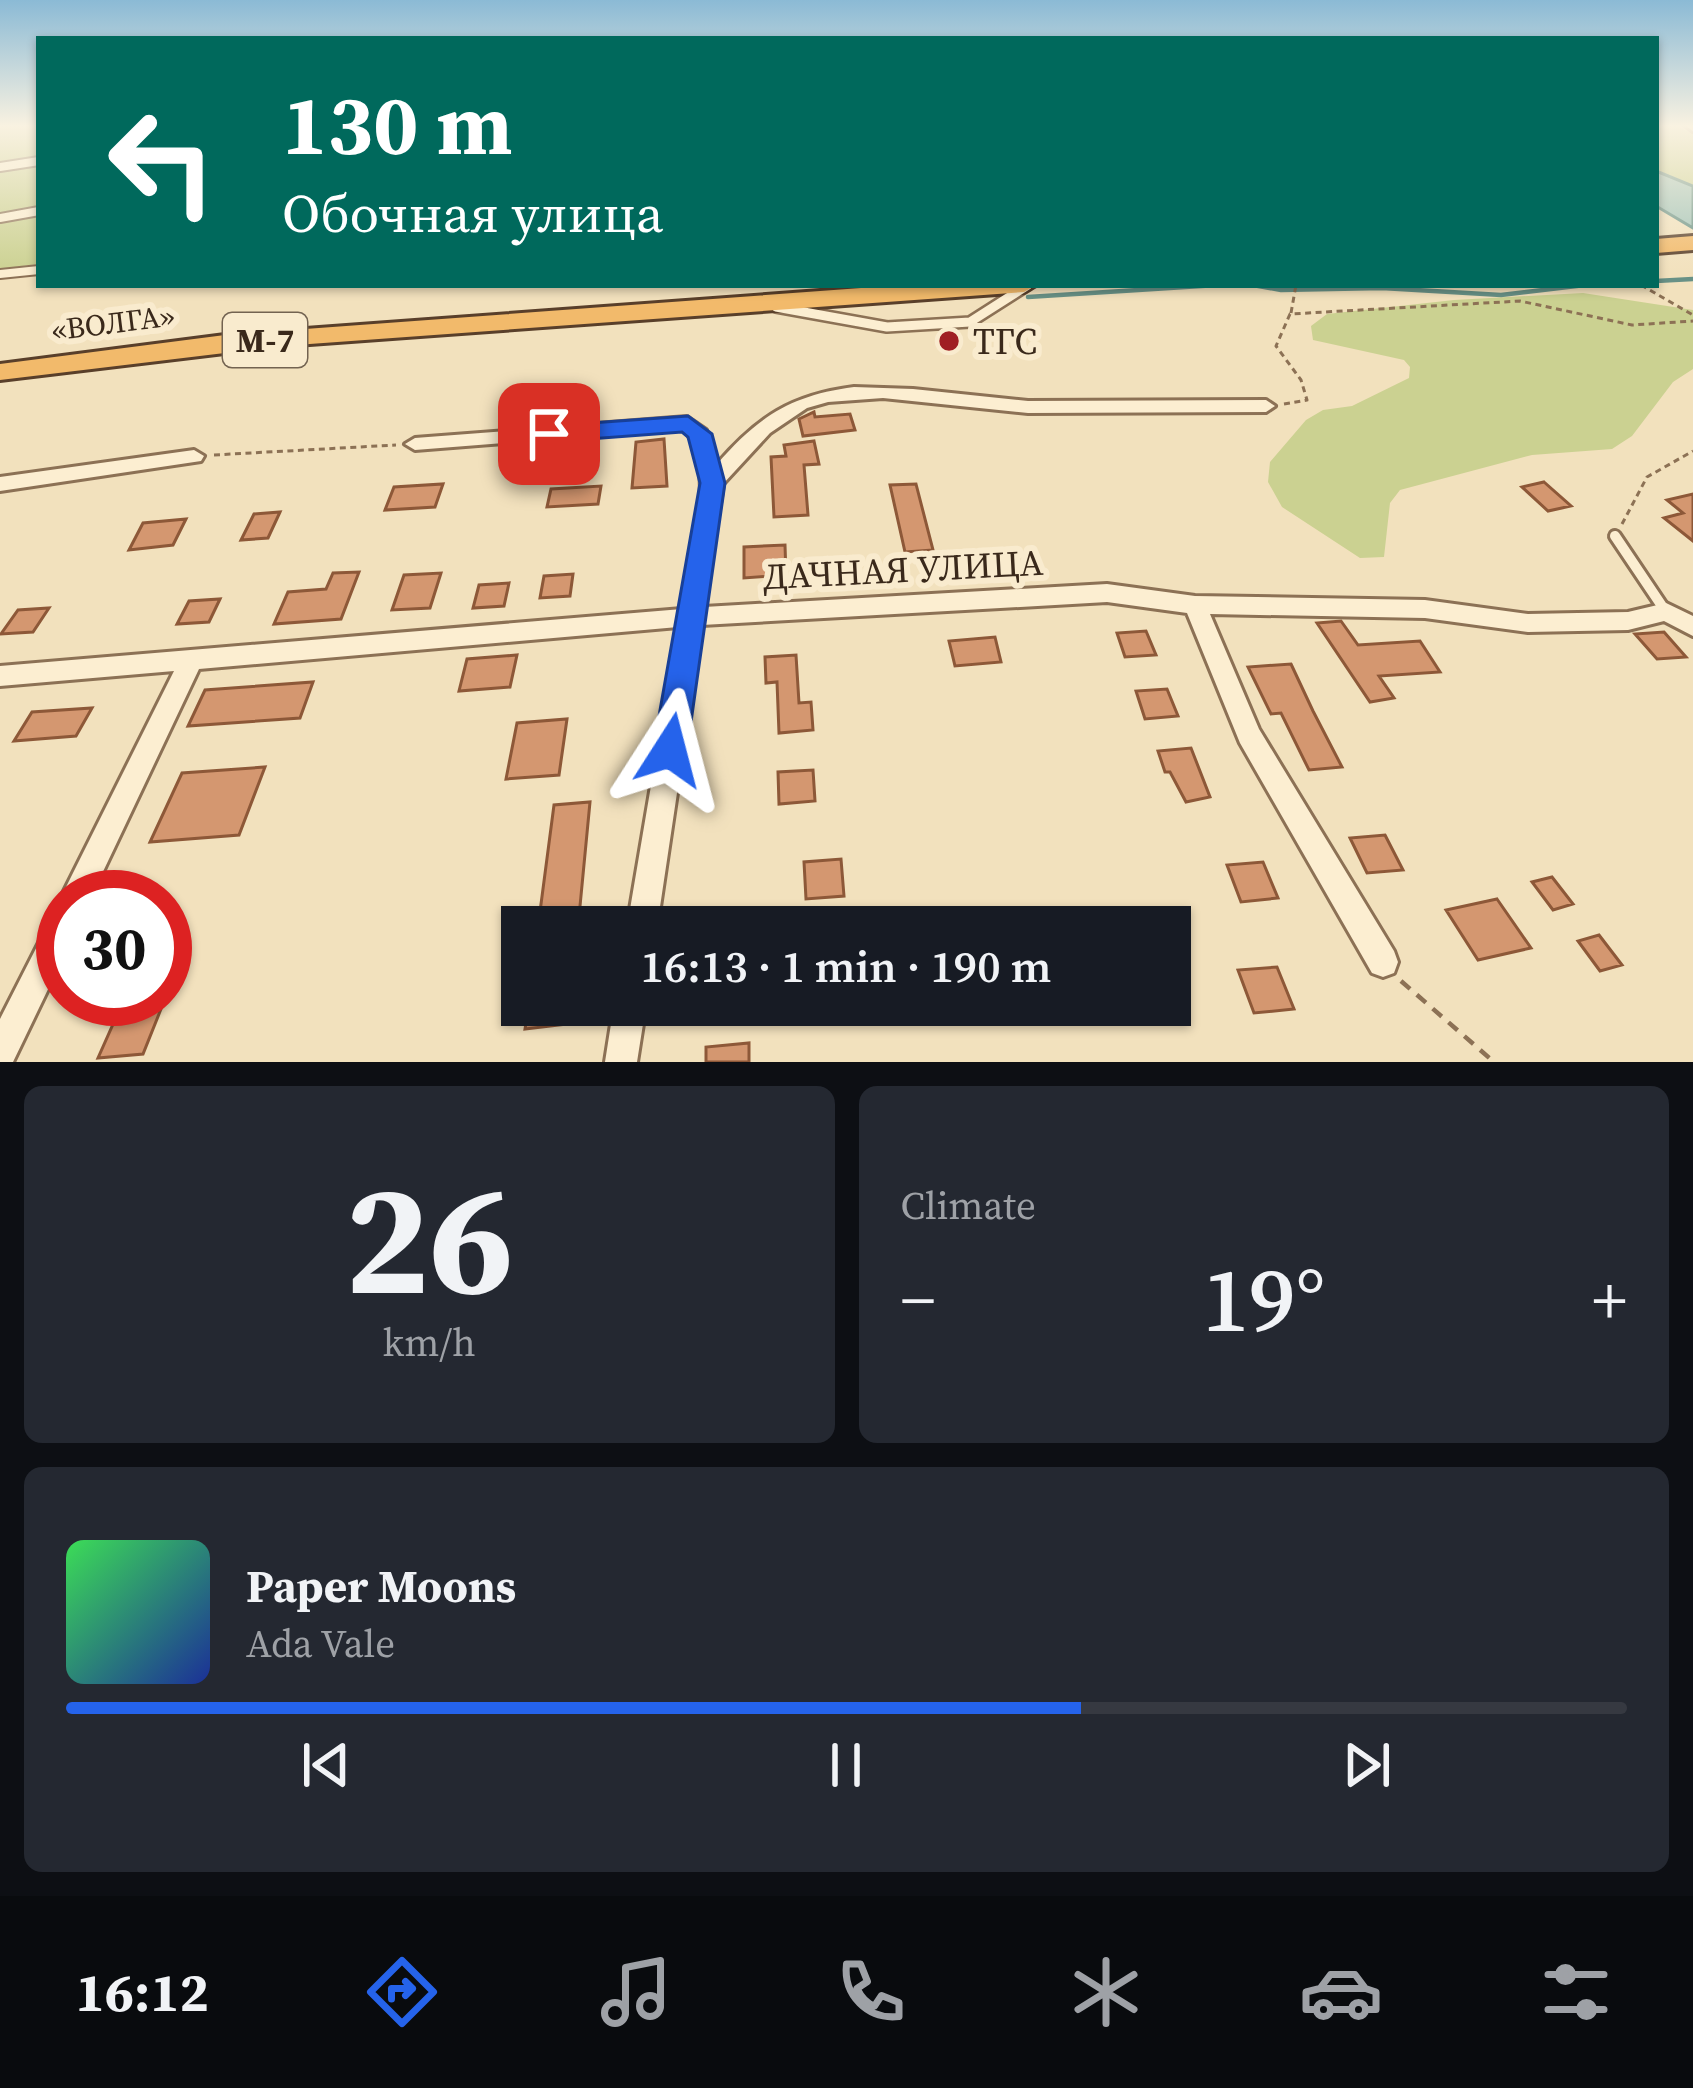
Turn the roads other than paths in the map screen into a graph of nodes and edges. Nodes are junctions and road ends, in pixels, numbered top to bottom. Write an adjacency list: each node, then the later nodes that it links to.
1 (36, 212): 2 (lane)
2 (0, 218)
3 (1693, 229): 4 (highway)
4 (1659, 232)
5 (1693, 243): 6 (highway)
6 (1659, 245)
7 (36, 270): 8 (lane)
8 (0, 274)
9 (721, 288): 11 (highway, «ВОЛГА» / М-7)
10 (980, 288): 12 (highway, «ВОЛГА» / М-7)
11 (0, 349)
12 (0, 372)
13 (1266, 406): 16 (street)
14 (415, 444): 16 (street)
15 (194, 457): 17 (street)
16 (712, 483): 21 (street)
17 (0, 484)
18 (1616, 536): 20 (lane)
19 (1195, 605): 20 (street, ДАЧНАЯ УЛИЦА); 21 (street, ДАЧНАЯ УЛИЦА); 27 (street)
20 (1666, 612): 22 (street)
21 (691, 617): 23 (street, ДАЧНАЯ УЛИЦА); 26 (street)
22 (1693, 627)
23 (193, 657): 24 (street, ДАЧНАЯ УЛИЦА); 25 (street)
24 (0, 676)
25 (89, 870)
26 (645, 906)
27 (1383, 962)
28 (36, 980): 30 (street)
29 (627, 1026): 31 (street)
30 (0, 1054)
31 (621, 1062)

